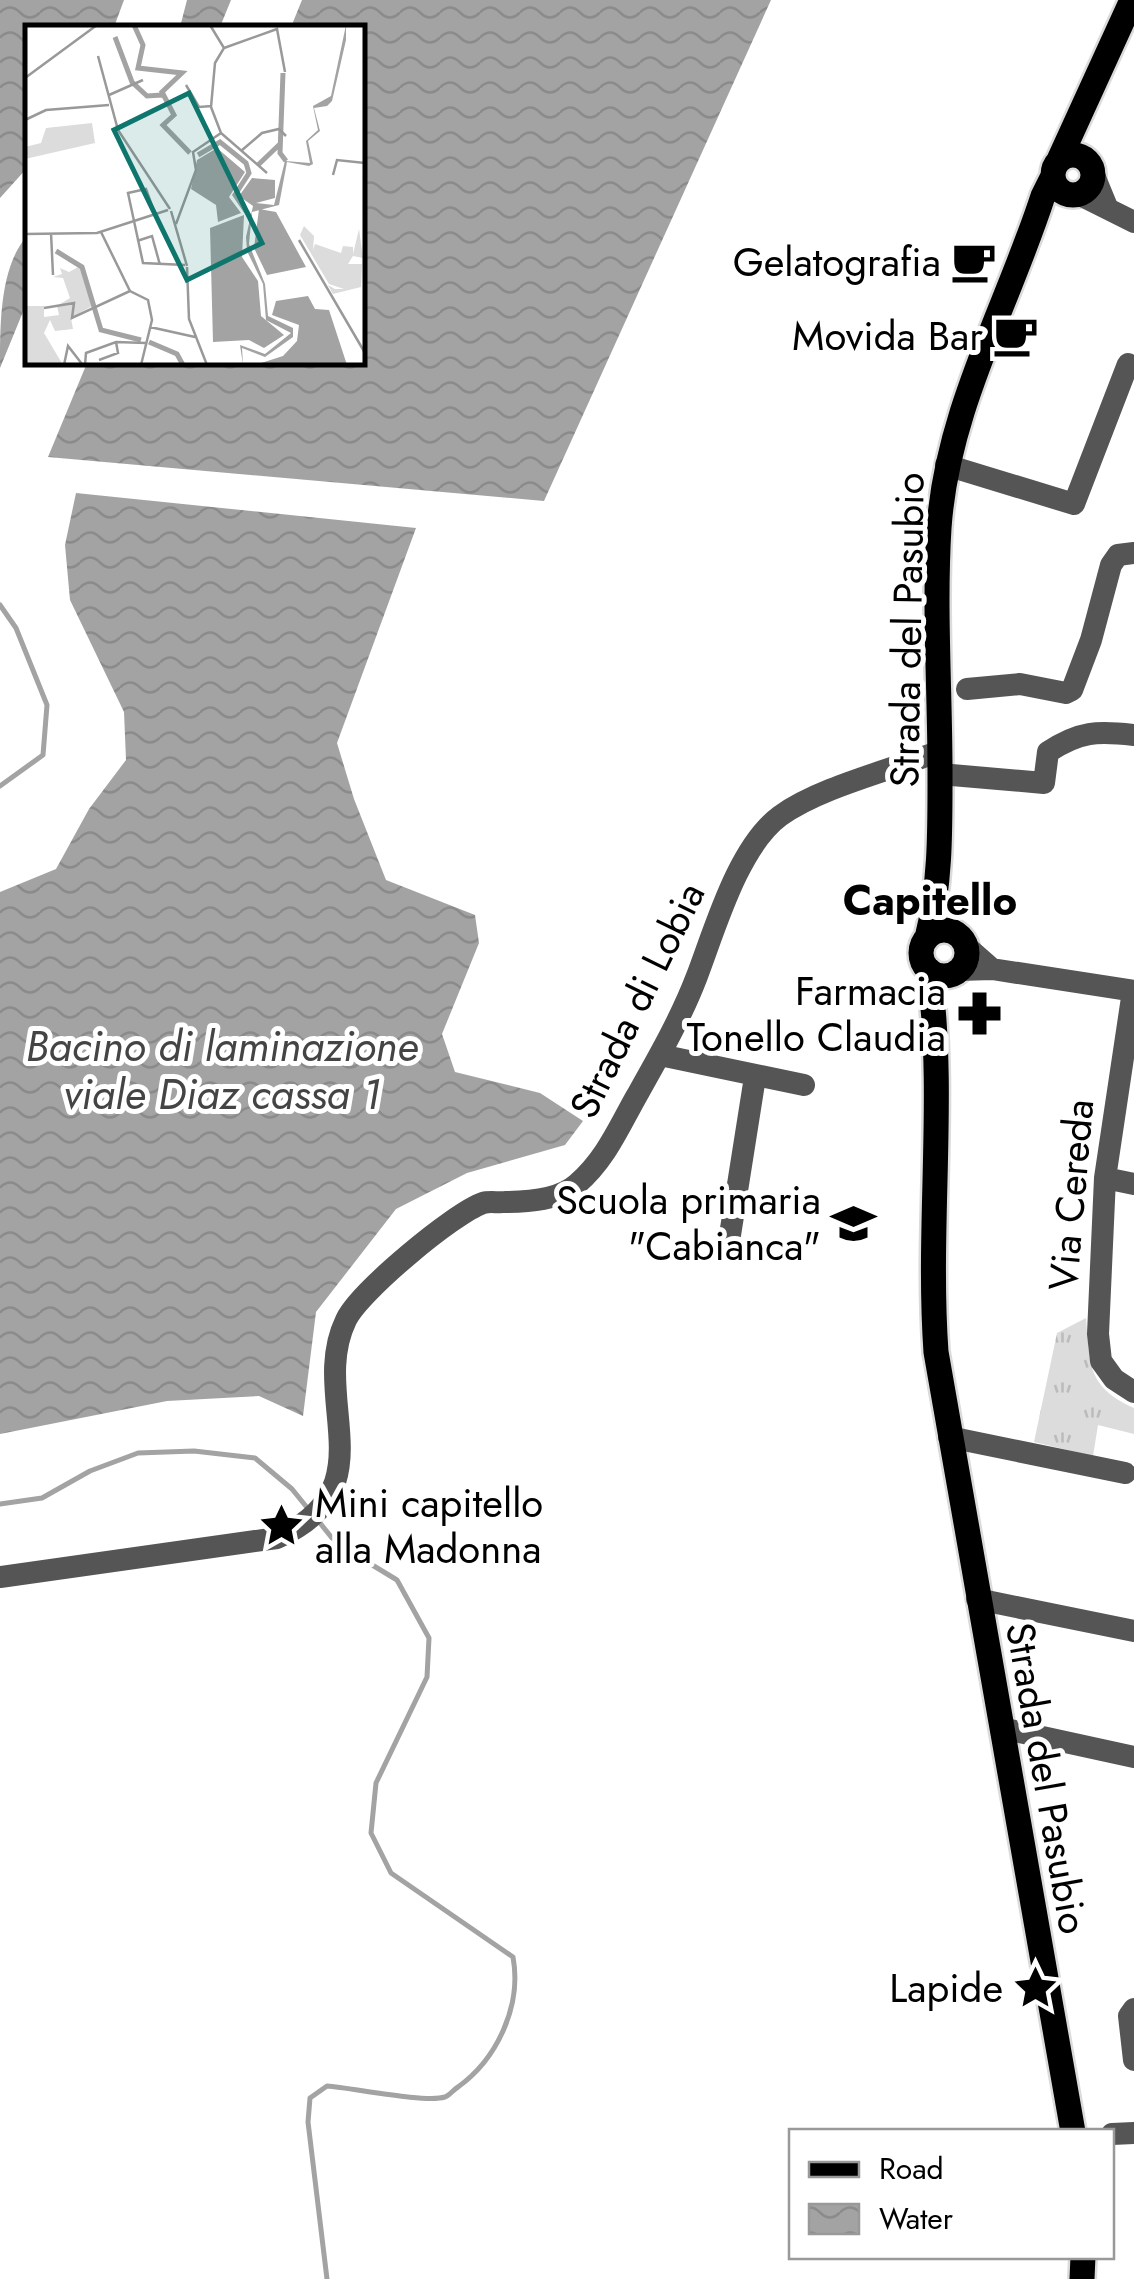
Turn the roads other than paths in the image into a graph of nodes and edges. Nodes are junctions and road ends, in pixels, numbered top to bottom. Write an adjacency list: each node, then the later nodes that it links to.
1 (1132, 0): 2 (main road)
2 (1074, 177): 3 (street); 5 (main road, Strada del Pasubio)
3 (1134, 222)
4 (1128, 364): 5 (street)
5 (946, 465): 7 (main road, Strada del Pasubio)
6 (1134, 553): 7 (street)
7 (953, 688): 9 (main road, Strada del Pasubio)
8 (1134, 735): 9 (street)
9 (940, 762): 10 (main road, Strada del Pasubio); 13 (street, Strada di Lobia)
10 (941, 820): 11 (main road); 11 (main road, Strada del Pasubio)
11 (954, 959): 12 (street); 20 (main road, Strada del Pasubio)
12 (1133, 991): 16 (street, Via Cereda)
13 (660, 1055): 14 (street); 22 (street, Strada di Lobia)
14 (755, 1076): 15 (street); 18 (street)
15 (804, 1085)
16 (1105, 1178): 17 (street); 19 (street, Via Cereda)
17 (1134, 1184)
18 (730, 1235)
19 (1134, 1392)
20 (949, 1437): 21 (street); 23 (main road, Strada del Pasubio)
21 (1125, 1473)
22 (0, 1577)
23 (977, 1599): 24 (street); 25 (main road, Strada del Pasubio)
24 (1134, 1632)
25 (1001, 1728): 26 (street); 29 (main road, Strada del Pasubio)
26 (1134, 1757)
27 (1134, 2009): 28 (street)
28 (1134, 2060)
29 (1072, 2129)

